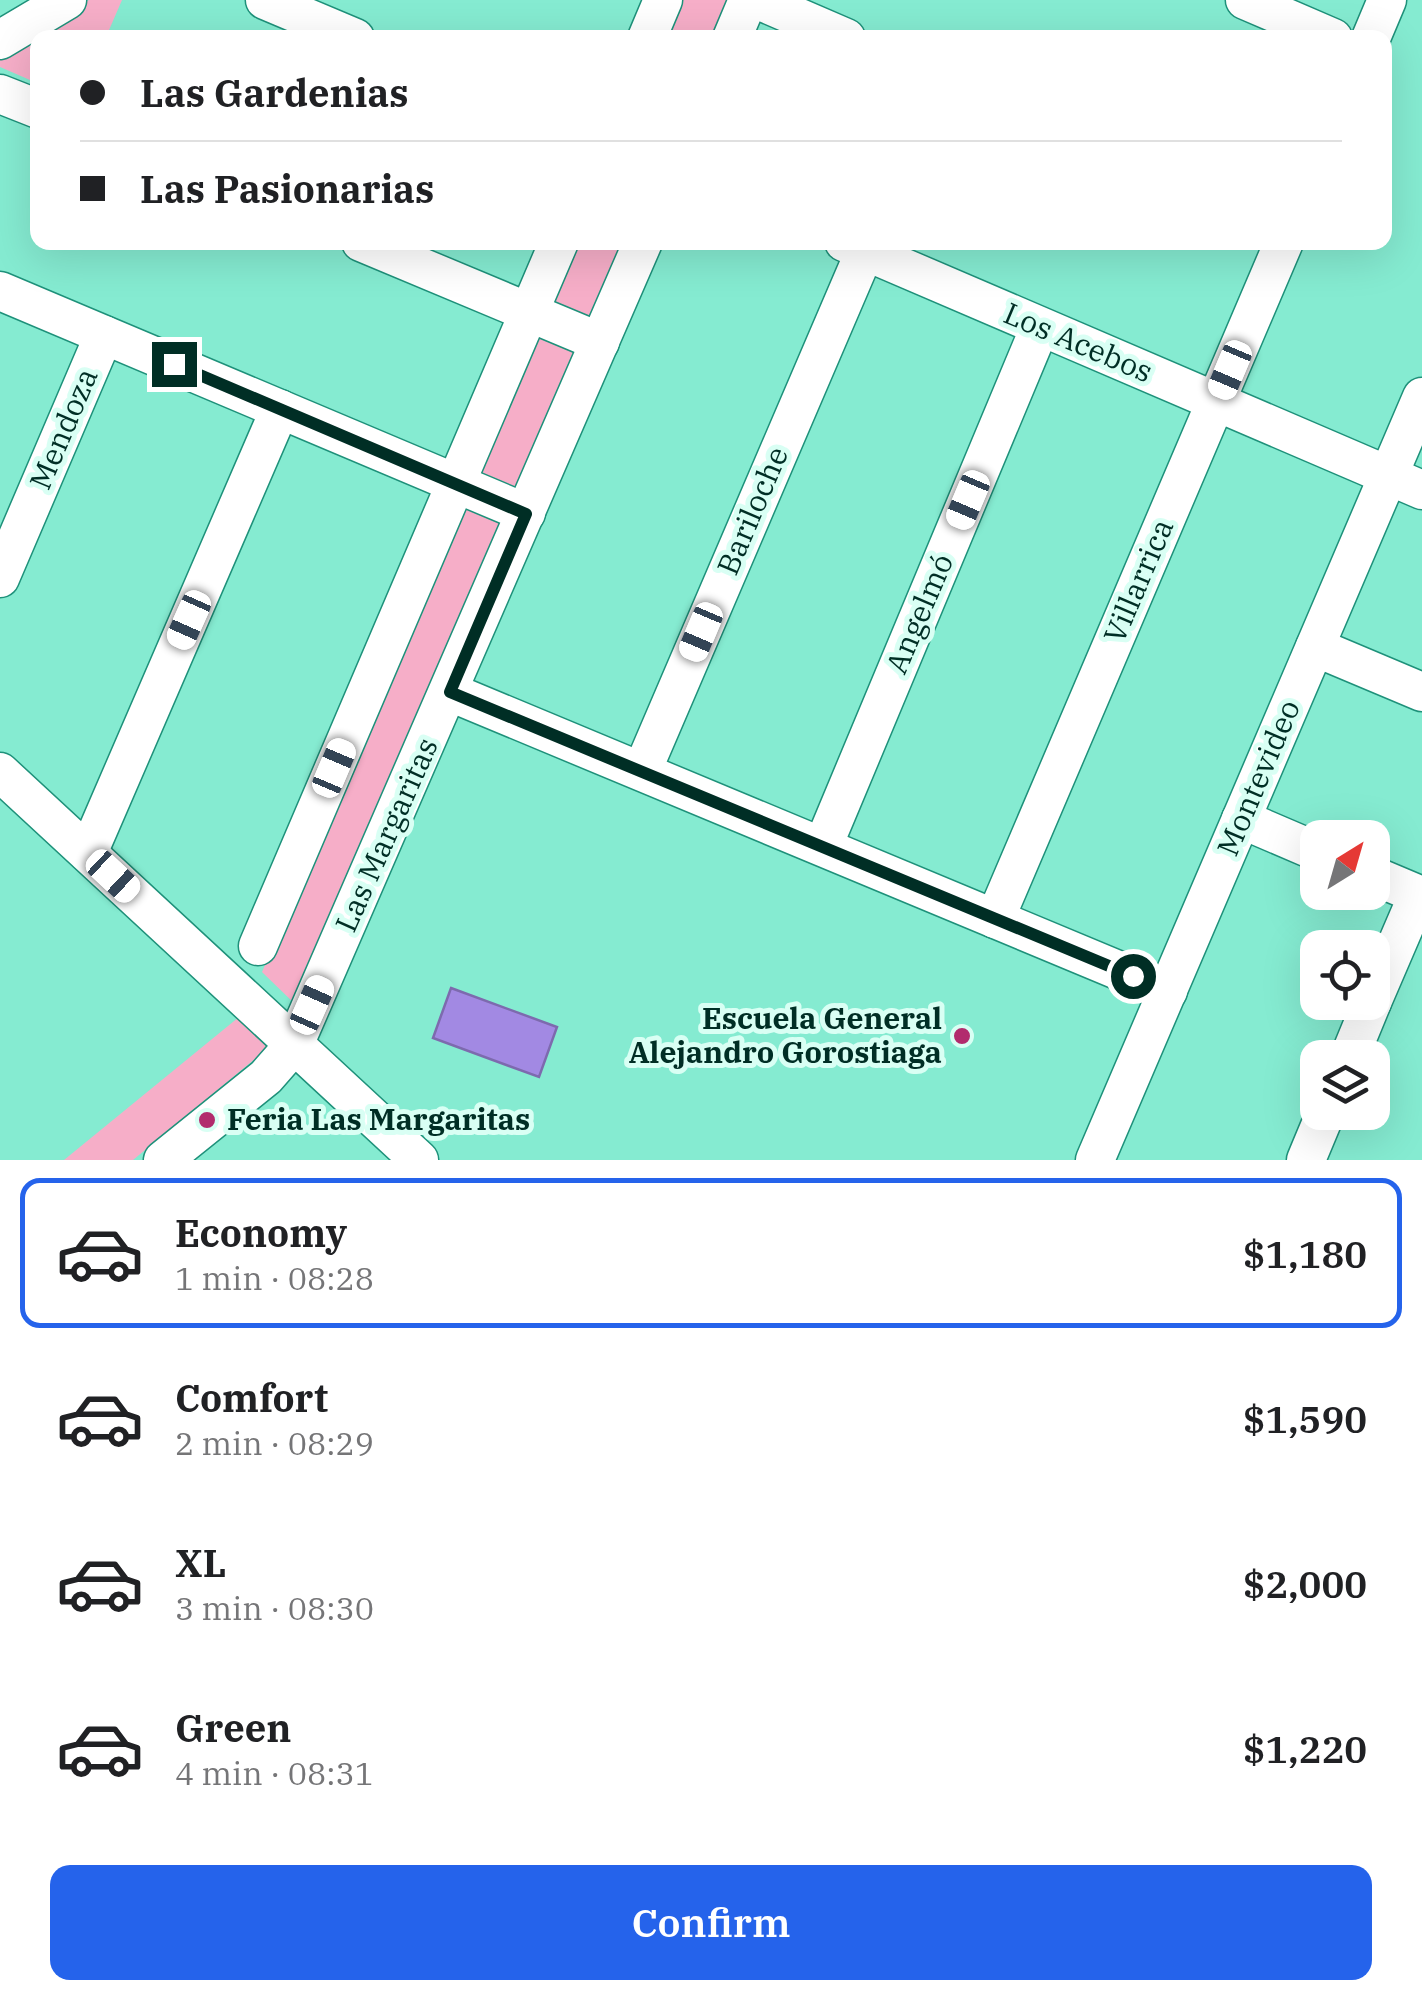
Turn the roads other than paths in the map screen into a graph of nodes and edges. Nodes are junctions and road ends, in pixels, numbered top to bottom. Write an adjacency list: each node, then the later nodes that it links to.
1 (68, 0): 14 (street)
2 (265, 0): 8 (street)
3 (663, 0): 9 (street)
4 (748, 0): 10 (street)
5 (758, 0): 11 (street)
6 (1244, 0): 12 (street)
7 (1387, 0): 13 (street)
8 (337, 30)
9 (650, 30)
10 (735, 30)
11 (827, 30)
12 (1313, 30)
13 (1374, 30)
14 (0, 40)
15 (0, 94): 16 (street)
16 (30, 106)
17 (380, 250): 24 (street)
18 (556, 250): 24 (street)
19 (640, 250): 27 (street, Las Margaritas)
20 (854, 250): 38 (street, Bariloche)
21 (862, 250): 25 (street, Los Acebos)
22 (1281, 250): 29 (street, Villarrica)
23 (0, 290): 26 (street)
24 (529, 312): 27 (street); 32 (street)
25 (1040, 327): 29 (street, Los Acebos); 42 (street, Angelmó)
26 (104, 334): 30 (street); 34 (street, Mendoza)
27 (600, 342): 33 (street, Las Margaritas)
28 (1422, 397): 31 (street, Montevideo)
29 (1216, 402): 31 (street, Los Acebos); 46 (street, Villarrica)
30 (280, 409): 32 (street); 43 (street)
31 (1405, 482): 35 (street, Montevideo)
32 (456, 483): 33 (street); 47 (street)
33 (526, 514): 36 (street, Las Margaritas)
34 (0, 578)
35 (1315, 647): 37 (street); 40 (street, Montevideo)
36 (450, 692): 38 (street); 50 (street, Las Margaritas)
37 (1422, 692)
38 (642, 771): 42 (street)
39 (0, 772): 43 (street)
40 (1241, 819): 41 (street); 49 (street, Montevideo)
41 (1300, 844)
42 (823, 846): 46 (street)
43 (88, 853): 50 (street)
44 (1390, 883): 45 (street)
45 (1420, 896): 48 (street)
46 (995, 918): 49 (street)
47 (258, 946)
48 (1390, 962)
49 (1168, 991): 54 (street, Montevideo)
50 (294, 1045): 52 (street, Las Margaritas); 53 (street)
51 (1318, 1130): 55 (street)
52 (163, 1160)
53 (418, 1160)
54 (1096, 1160)
55 (1306, 1160)

